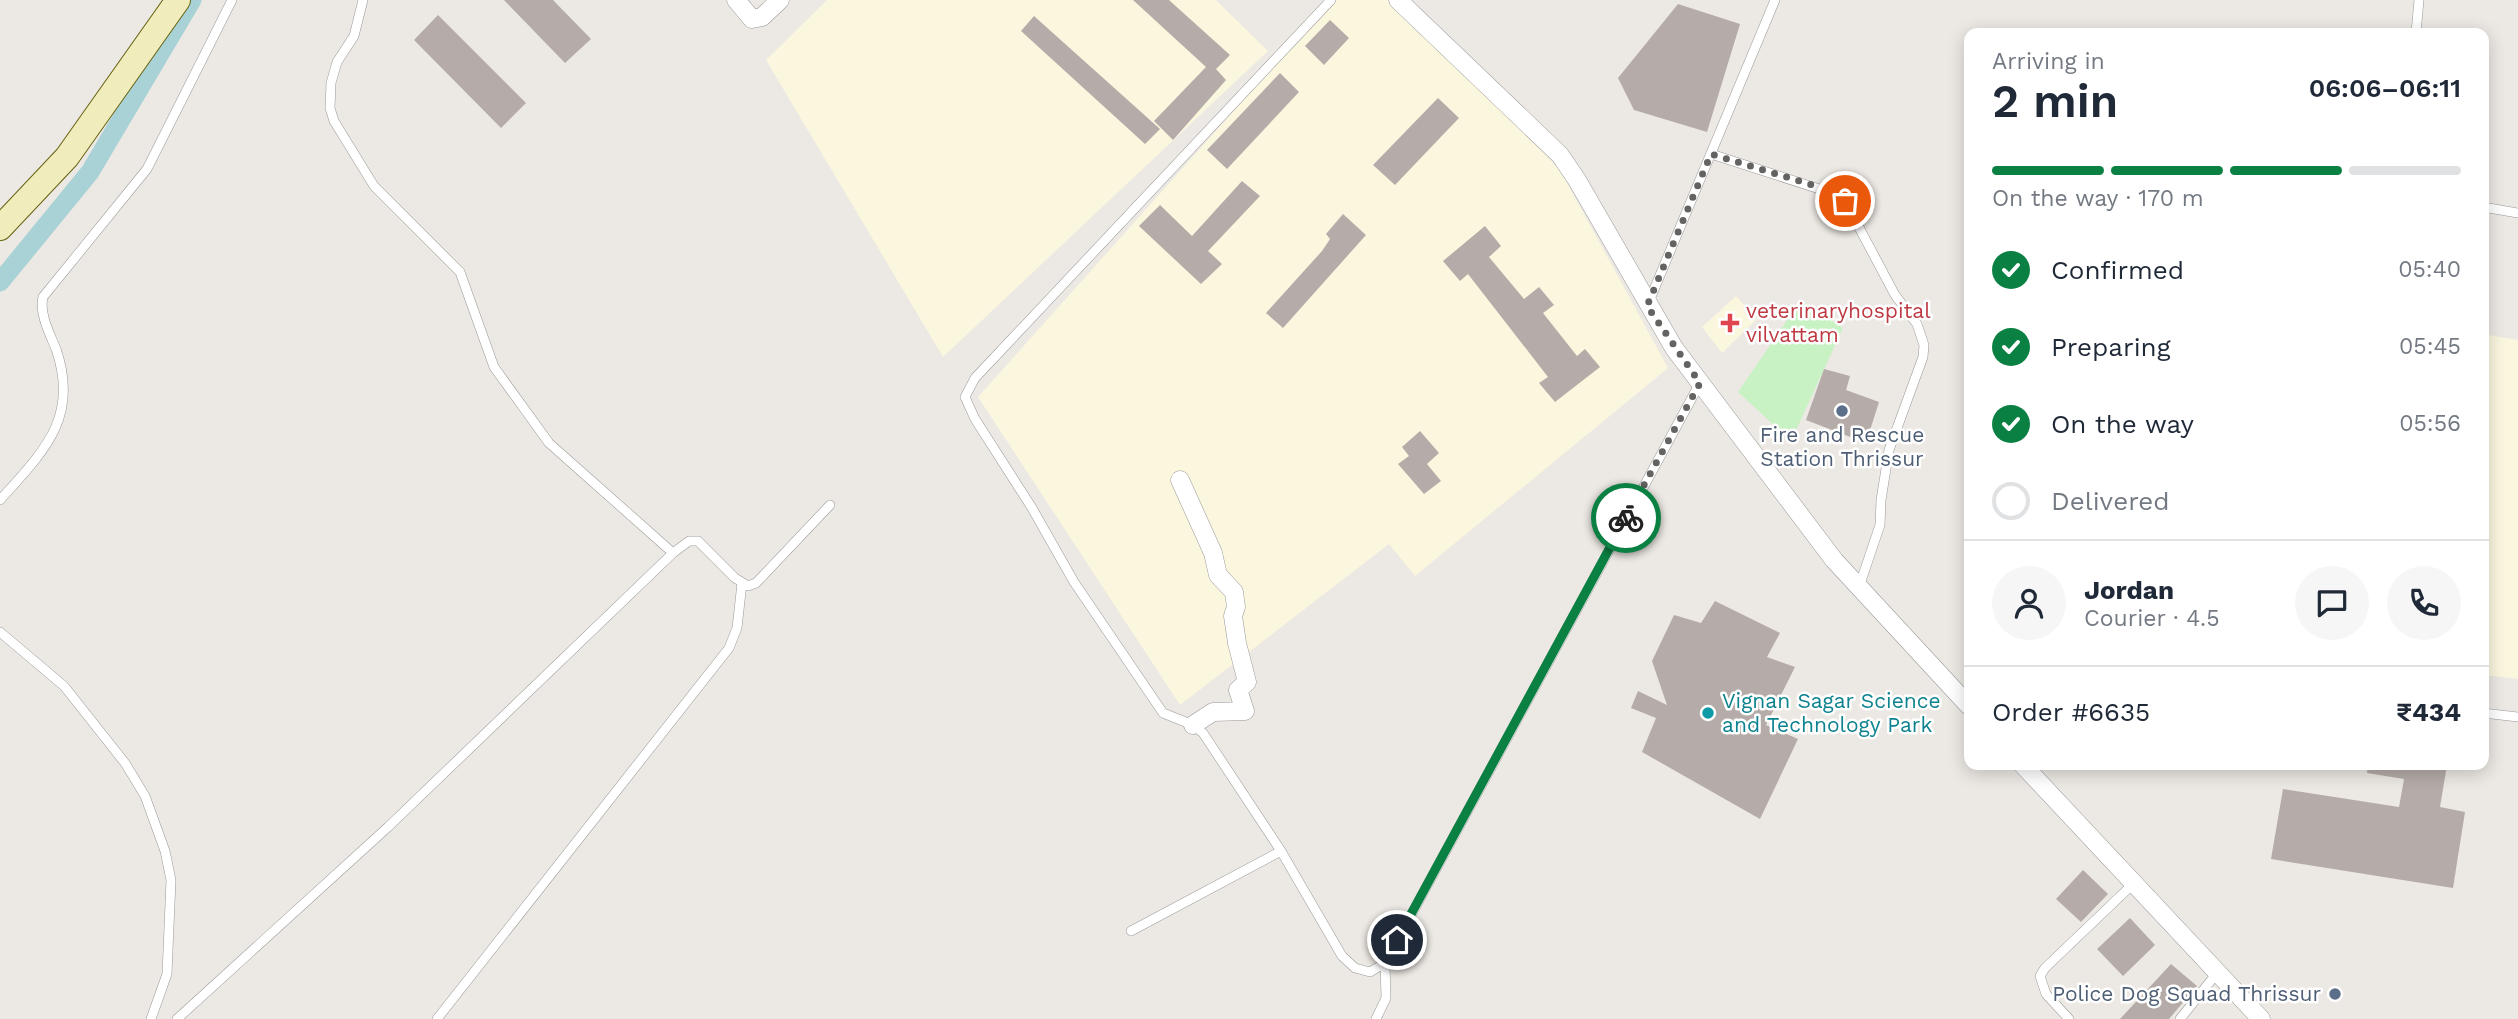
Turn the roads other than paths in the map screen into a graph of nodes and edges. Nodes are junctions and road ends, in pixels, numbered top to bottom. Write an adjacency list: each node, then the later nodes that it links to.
1 (232, 0): 18 (lane)
2 (363, 0): 20 (lane)
3 (736, 0): 4 (street)
4 (780, 0)
5 (1331, 0): 27 (lane)
6 (1398, 0): 15 (street)
7 (1775, 0): 11 (lane)
8 (2419, 0): 10 (lane)
9 (172, 3): 14 (street)
10 (2416, 28)
11 (1711, 154): 15 (lane); 22 (lane)
12 (2489, 208): 13 (lane)
13 (2518, 213)
14 (0, 229)
15 (1647, 306): 16 (street)
16 (1700, 383): 22 (street); 32 (lane)
17 (1180, 480): 27 (street)
18 (0, 500)
19 (830, 505): 21 (lane)
20 (673, 554): 21 (lane); 35 (lane)
21 (742, 583): 36 (lane)
22 (1859, 587): 24 (street)
23 (0, 632): 34 (lane)
24 (1964, 701)
25 (2489, 714): 26 (lane)
26 (2518, 717)
27 (1193, 726): 29 (lane)
28 (2028, 770): 30 (street)
29 (1281, 850): 31 (lane); 32 (lane)
30 (2133, 884): 33 (street); 38 (lane)
31 (1131, 931)
32 (1385, 963): 37 (lane)
33 (2217, 973): 39 (lane); 40 (street)
34 (152, 1019)
35 (177, 1019)
36 (437, 1019)
37 (1376, 1019)
38 (2069, 1019)
39 (2180, 1019)
40 (2261, 1019)

